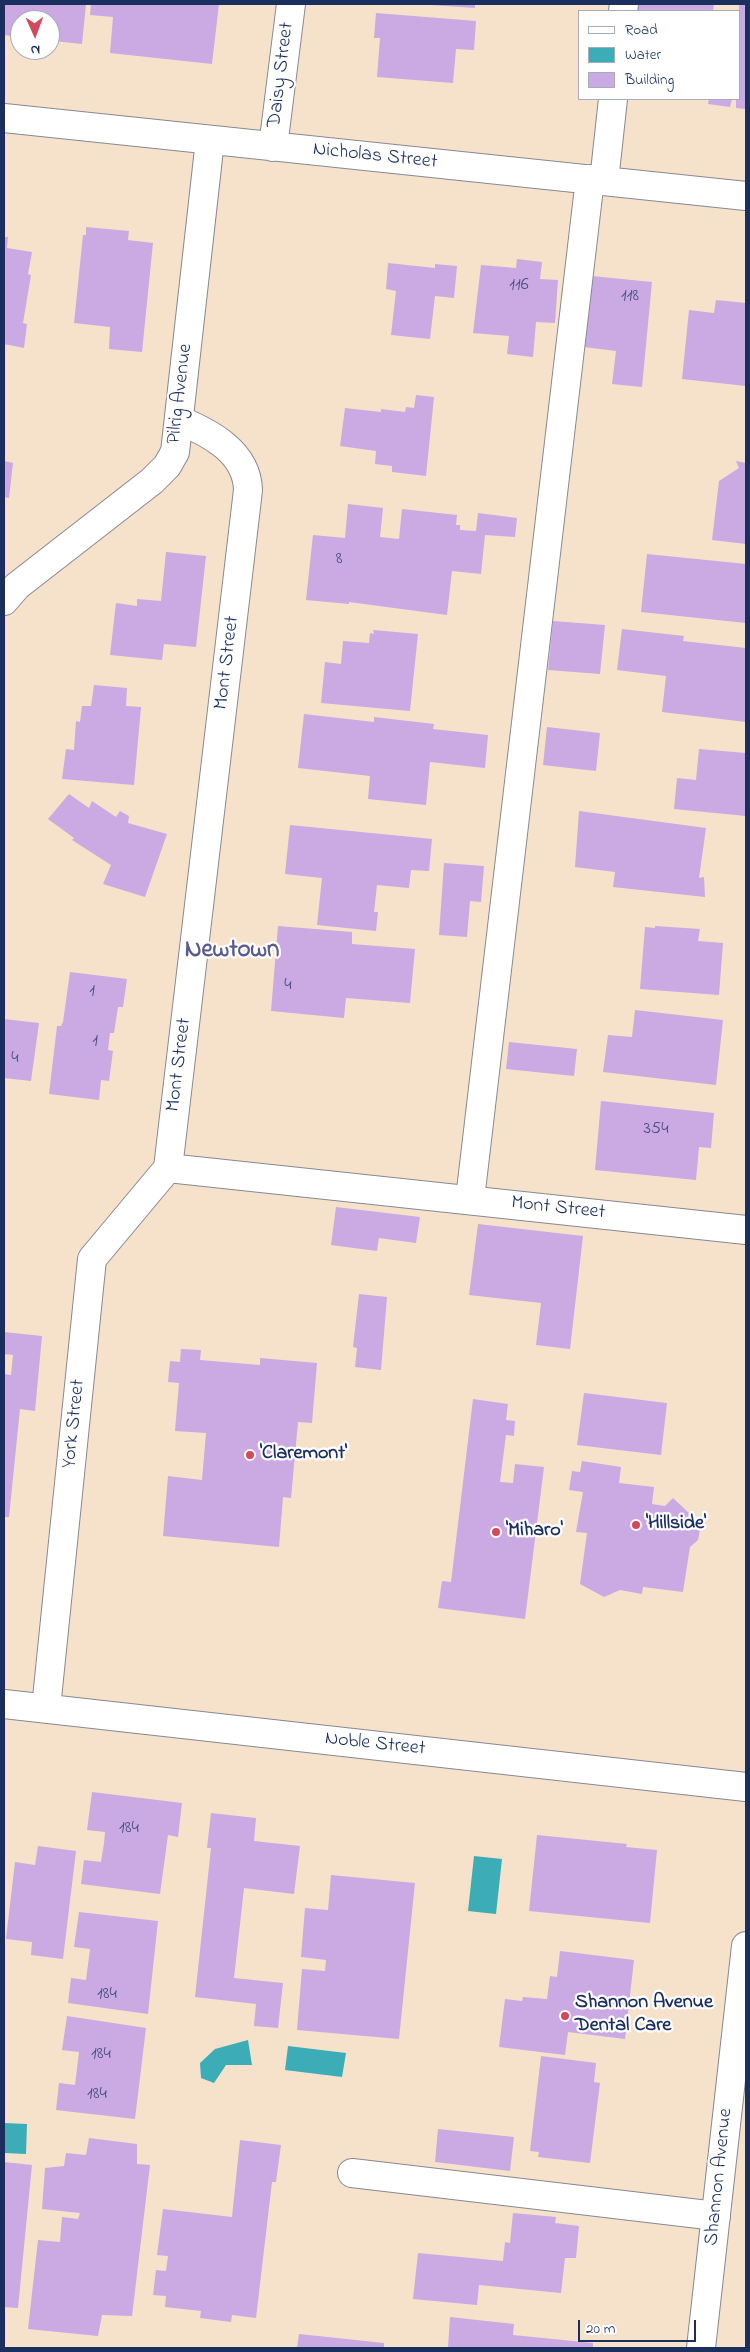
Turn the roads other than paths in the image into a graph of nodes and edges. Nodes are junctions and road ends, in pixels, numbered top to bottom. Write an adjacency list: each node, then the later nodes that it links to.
1 (290, 4): 5 (street, Daisy Street)
2 (613, 100): 6 (street)
3 (4, 118): 4 (street, Nicholas Street)
4 (210, 140): 5 (street, Nicholas Street); 8 (street, Pilrig Avenue)
5 (274, 147): 6 (street, Nicholas Street)
6 (597, 180): 7 (street, Nicholas Street); 11 (street)
7 (746, 196)
8 (179, 420): 9 (street, Pilrig Avenue); 10 (street, Mont Street)
9 (4, 601)
10 (168, 1168): 11 (street, Mont Street); 14 (street, York Street)
11 (470, 1199): 12 (street, Mont Street)
12 (746, 1230)
13 (4, 1704): 14 (street, Noble Street)
14 (46, 1708): 15 (street, Noble Street)
15 (746, 1787)
16 (746, 1946): 18 (street, Shannon Avenue)
17 (352, 2173): 18 (street)
18 (716, 2216): 19 (street, Shannon Avenue)
19 (701, 2348)

